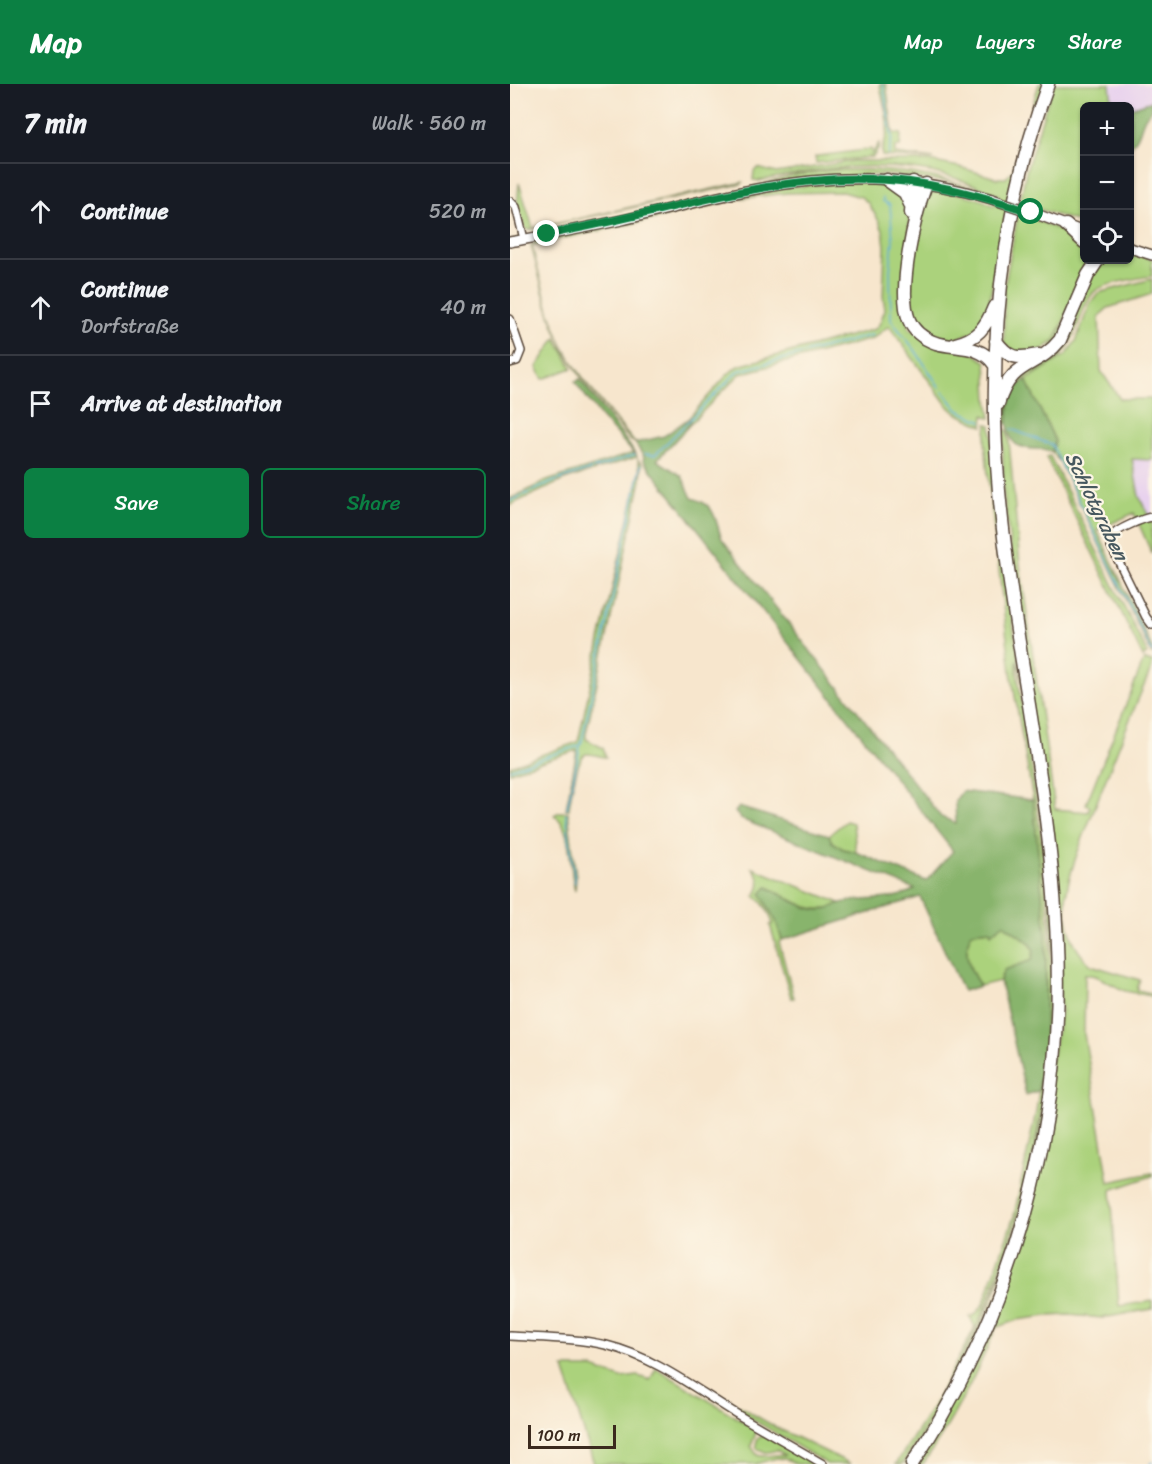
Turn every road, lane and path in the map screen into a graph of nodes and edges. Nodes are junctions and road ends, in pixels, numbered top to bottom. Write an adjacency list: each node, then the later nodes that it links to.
1 (1048, 84): 13 (highway)
2 (887, 180): 3 (street); 5 (highway); 10 (street)
3 (919, 183): 5 (highway); 6 (street, bridge); 7 (highway)
4 (510, 201): 10 (street)
5 (911, 208): 7 (highway)
6 (1066, 225): 8 (street); 9 (highway)
7 (912, 226): 16 (highway)
8 (1080, 230)
9 (1080, 238)
10 (524, 239): 11 (street)
11 (510, 242)
12 (1091, 264): 17 (highway)
13 (999, 295): 15 (highway); 16 (highway)
14 (510, 319): 18 (street)
15 (996, 341): 17 (highway); 19 (highway)
16 (948, 345): 19 (highway)
17 (1044, 354): 20 (highway)
18 (510, 363)
19 (994, 364): 20 (highway)
20 (995, 414): 25 (highway)
21 (1152, 517): 22 (street)
22 (1152, 625)
23 (510, 1336): 24 (street)
24 (823, 1464)
25 (912, 1464)

